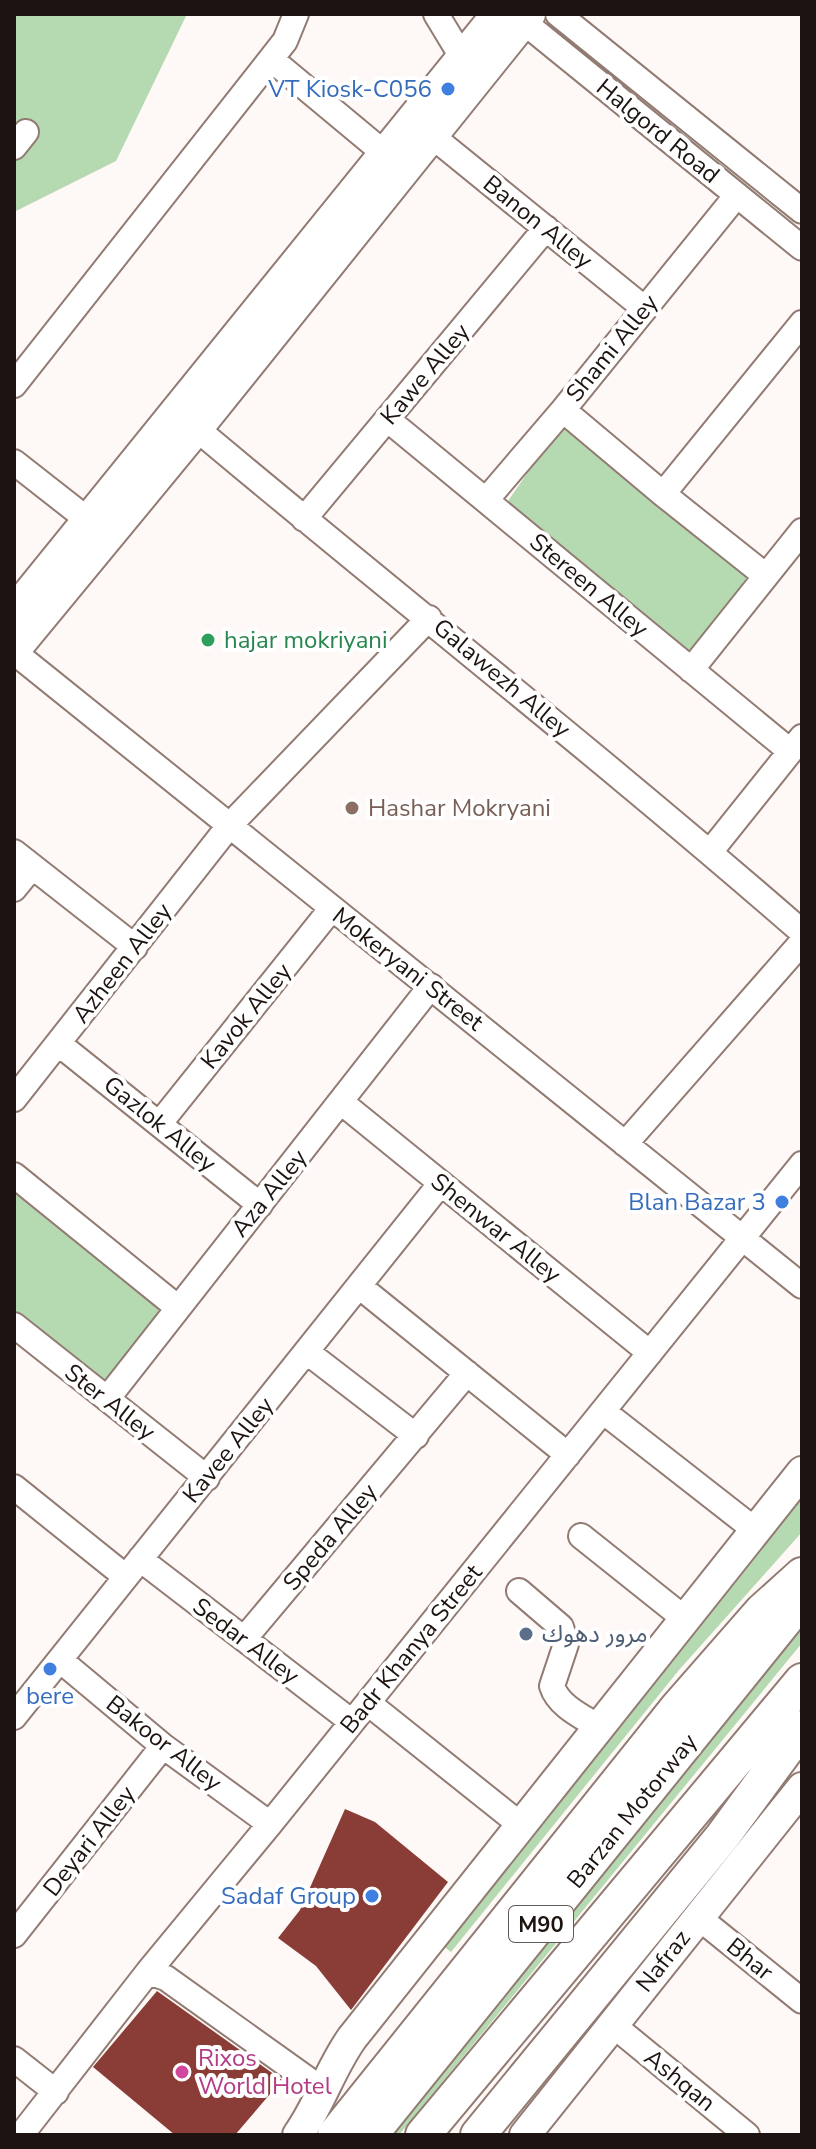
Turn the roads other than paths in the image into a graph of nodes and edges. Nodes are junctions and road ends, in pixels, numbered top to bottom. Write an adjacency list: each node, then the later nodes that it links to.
1 (296, 14): 6 (street)
2 (436, 14): 5 (street)
3 (558, 14): 10 (street, Halgord Road)
4 (516, 16): 5 (main road); 7 (main road); 9 (street, Halgord Road)
5 (462, 57): 8 (main road)
6 (271, 59): 8 (street); 15 (street)
7 (432, 136): 11 (street, Banon Alley); 18 (main road)
8 (384, 153): 23 (main road)
9 (737, 195): 12 (street, Halgord Road); 13 (street, Shami Alley)
10 (802, 211)
11 (546, 228): 13 (street, Banon Alley); 17 (street, Kawe Alley)
12 (802, 248)
13 (645, 309): 16 (street, Shami Alley)
14 (802, 323): 20 (street)
15 (14, 385)
16 (563, 410): 20 (street); 21 (street, Shami Alley)
17 (387, 419): 21 (street, Stereen Alley); 22 (street, Kawe Alley)
18 (197, 429): 22 (street, Galawezh Alley); 28 (main road)
19 (14, 462): 23 (street)
20 (663, 494): 25 (street)
21 (486, 500): 29 (street, Stereen Alley)
22 (304, 519): 27 (street, Galawezh Alley)
23 (88, 520): 26 (main road)
24 (802, 531): 25 (street)
25 (766, 576): 29 (street)
26 (14, 611)
27 (429, 618): 31 (street, Azheen Alley); 32 (street, Galawezh Alley)
28 (14, 652): 31 (street, Mokeryani Street)
29 (691, 670): 30 (street, Stereen Alley)
30 (796, 744): 32 (street)
31 (229, 826): 35 (street, Mokeryani Street); 38 (street, Azheen Alley)
32 (710, 852): 36 (street, Galawezh Alley)
33 (23, 860): 34 (street); 38 (street)
34 (14, 889)
35 (332, 908): 39 (street, Mokeryani Street); 43 (street, Kavok Alley)
36 (802, 932)
37 (802, 942): 44 (street)
38 (135, 947): 40 (street, Azheen Alley)
39 (431, 986): 42 (street, Aza Alley); 44 (street, Mokeryani Street)
40 (59, 1044): 41 (street, Azheen Alley); 43 (street, Gazlok Alley)
41 (14, 1099)
42 (341, 1102): 47 (street, Shenwar Alley); 48 (street, Aza Alley)
43 (160, 1123): 48 (street, Gazlok Alley)
44 (625, 1144): 49 (street, Mokeryani Street)
45 (802, 1164): 49 (street, Badr Khanya Street)
46 (14, 1175): 52 (street)
47 (441, 1183): 50 (street, Kavee Alley); 55 (street, Shenwar Alley)
48 (260, 1205): 52 (street, Aza Alley)
49 (741, 1237): 51 (street, Mokeryani Street); 55 (street, Badr Khanya Street)
50 (359, 1286): 54 (street, Kavee Alley); 56 (street)
51 (802, 1286)
52 (177, 1307): 57 (street, Aza Alley)
53 (14, 1325): 57 (street, Ster Alley)
54 (307, 1352): 59 (street); 62 (street, Kavee Alley)
55 (650, 1353): 58 (street, Badr Khanya Street)
56 (467, 1373): 59 (street, Speda Alley); 60 (street)
57 (107, 1399): 62 (street, Ster Alley)
58 (604, 1412): 60 (street, Badr Khanya Street); 64 (street)
59 (416, 1436): 71 (street, Speda Alley)
60 (568, 1455): 74 (street, Badr Khanya Street)
61 (802, 1472): 64 (main road)
62 (207, 1478): 66 (street, Kavee Alley)
63 (17, 1497): 66 (street, Sedar Alley)
64 (755, 1530): 70 (main road)
65 (581, 1536): 70 (street)
66 (133, 1568): 71 (street, Sedar Alley); 72 (street, Kavee Alley)
67 (802, 1575): 93 (highway)
68 (519, 1591): 77 (street)
69 (802, 1598): 94 (highway, Barzan Motorway / M90)
70 (685, 1619): 77 (main road)
71 (244, 1639): 76 (street, Sedar Alley)
72 (60, 1660): 75 (street, Kavee Alley); 79 (street, Bakoor Alley)
73 (802, 1681): 95 (highway, Barzan Motorway / M90)
74 (368, 1703): 76 (street, Badr Khanya Street); 82 (street)
75 (14, 1717)
76 (352, 1722): 81 (street, Badr Khanya Street)
77 (599, 1727): 82 (main road)
78 (802, 1728): 96 (highway)
79 (163, 1746): 81 (street, Bakoor Alley); 84 (street, Deyari Alley)
80 (802, 1788): 83 (main road, Nafraz)
81 (270, 1824): 85 (street, Badr Khanya Street)
82 (522, 1826): 89 (main road)
83 (698, 1917): 86 (street, Bhar); 87 (main road, Nafraz)
84 (14, 1935)
85 (148, 1972): 89 (street); 90 (street, Badr Khanya Street)
86 (802, 2001)
87 (613, 2025): 97 (main road, Nafraz); 98 (street, Ashqan)
88 (14, 2059): 90 (street)
89 (324, 2091): 92 (main road)
90 (56, 2092): 91 (street, Badr Khanya Street)
91 (21, 2135)
92 (298, 2135)
93 (335, 2135)
94 (370, 2135)
95 (423, 2135)
96 (478, 2135)
97 (525, 2135)
98 (747, 2135)

